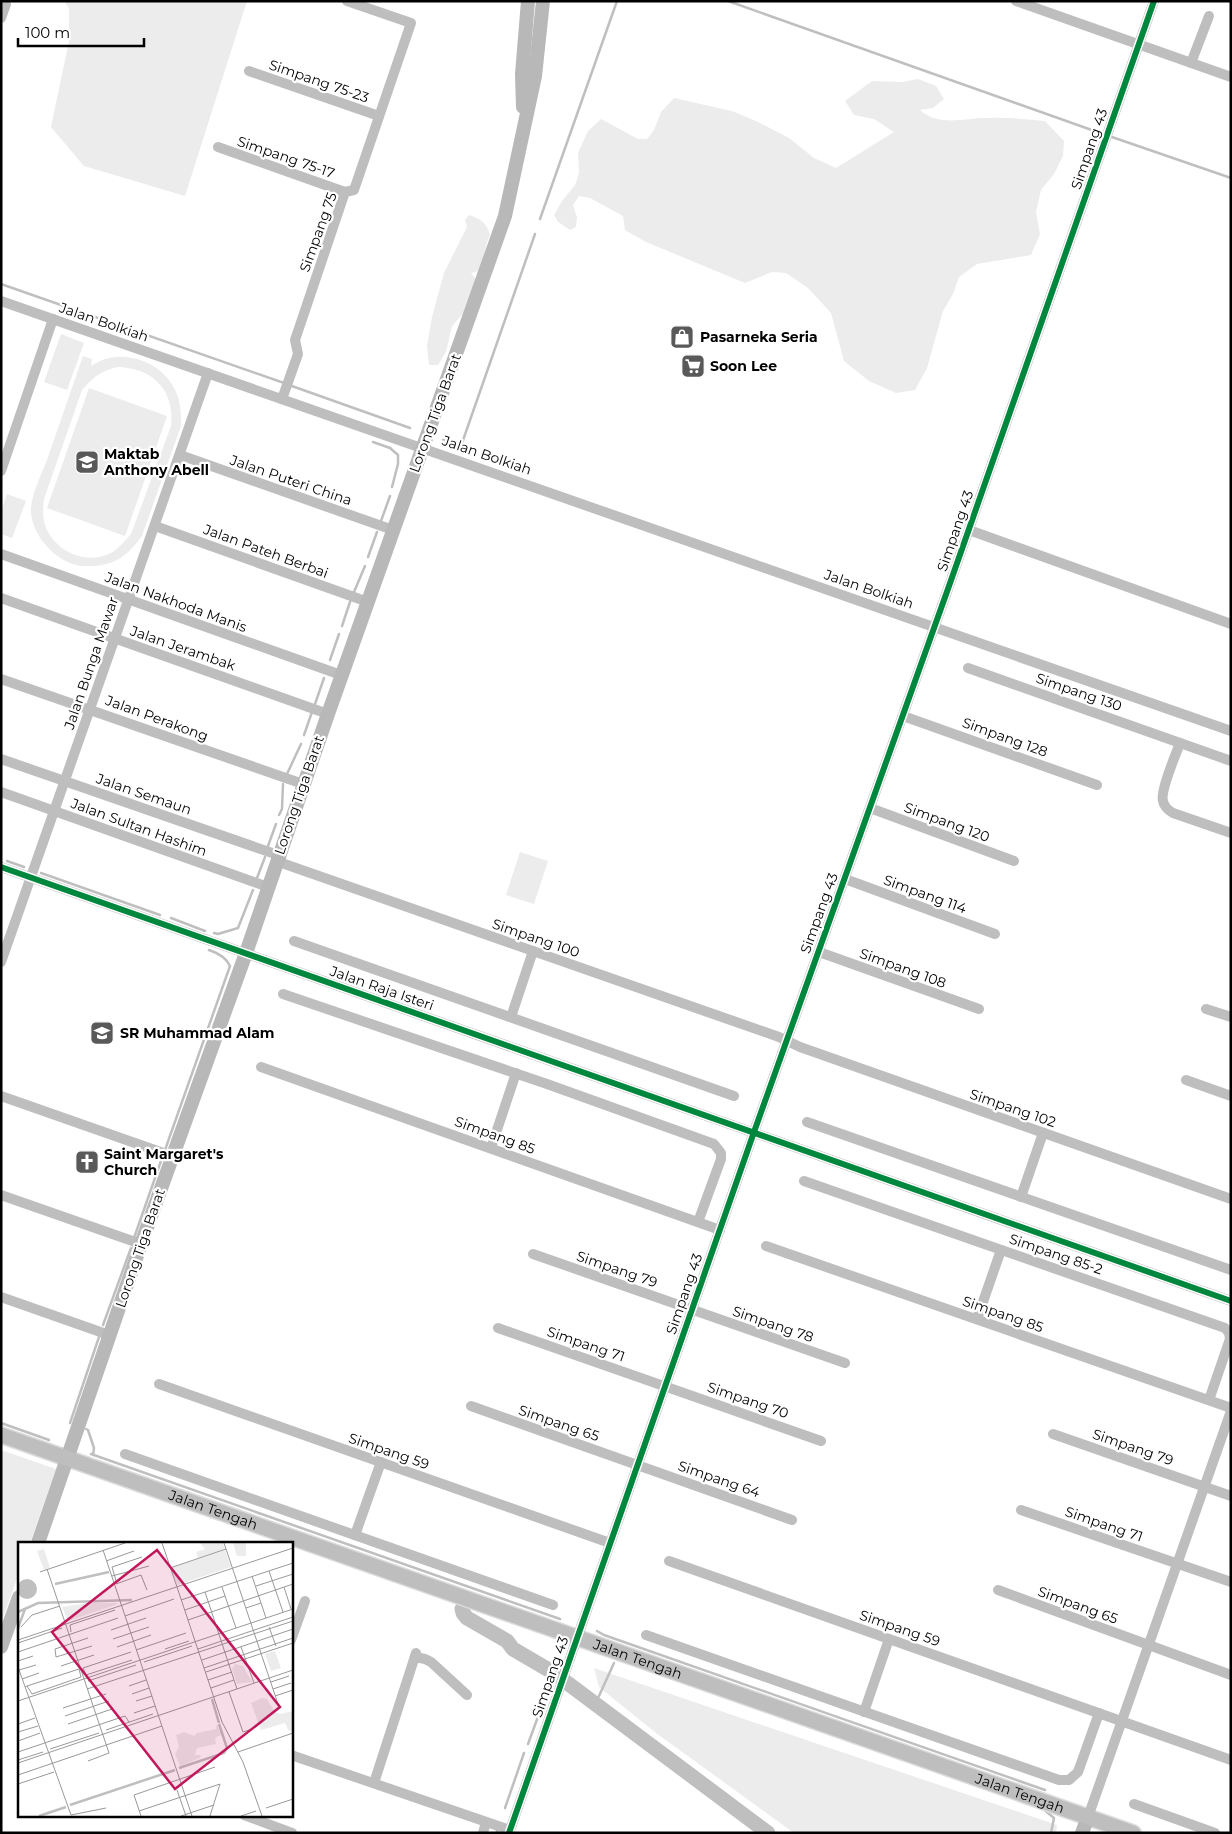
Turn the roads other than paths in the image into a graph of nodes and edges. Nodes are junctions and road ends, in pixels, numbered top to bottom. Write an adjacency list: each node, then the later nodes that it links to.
1 (347, 1): 13 (street, Simpang 75)
2 (528, 1): 14 (main road)
3 (543, 1): 14 (main road)
4 (1016, 1): 9 (street)
5 (1154, 1): 9 (street, Simpang 43)
6 (6, 4): 8 (street)
7 (1209, 16): 10 (street)
8 (1, 18)
9 (1139, 45): 10 (street); 26 (street, Simpang 43)
10 (1191, 63): 12 (street)
11 (249, 71): 13 (street, Simpang 75-23)
12 (1231, 77)
13 (379, 116): 16 (street, Simpang 75)
14 (523, 130): 21 (main road, Lorong Tiga Barat)
15 (218, 147): 16 (street, Simpang 75-17)
16 (345, 192): 20 (street, Simpang 75)
17 (1, 301): 18 (street, Jalan Bolkiah)
18 (54, 319): 19 (street, Jalan Bolkiah); 23 (street)
19 (208, 372): 20 (street, Jalan Bolkiah); 22 (street, Jalan Bunga Mawar)
20 (284, 395): 21 (street, Jalan Bolkiah)
21 (422, 448): 25 (main road, Lorong Tiga Barat); 32 (street, Jalan Bolkiah)
22 (180, 455): 24 (street, Jalan Bunga Mawar); 25 (street, Jalan Puteri China)
23 (1, 471)
24 (155, 526): 29 (street, Jalan Bunga Mawar); 30 (street, Jalan Pateh Berbai)
25 (393, 530): 30 (main road, Lorong Tiga Barat)
26 (969, 530): 31 (street); 32 (street, Simpang 43)
27 (1, 554): 29 (street, Jalan Nakhoda Manis)
28 (1, 598): 33 (street, Jalan Jerambak)
29 (128, 599): 33 (street, Jalan Bunga Mawar); 35 (street, Jalan Nakhoda Manis)
30 (368, 602): 35 (main road, Lorong Tiga Barat)
31 (1231, 624)
32 (935, 626): 39 (street, Simpang 43); 40 (street, Jalan Bolkiah)
33 (115, 638): 37 (street, Jalan Bunga Mawar); 38 (street, Jalan Jerambak)
34 (968, 668): 41 (street, Simpang 130)
35 (341, 675): 38 (main road, Lorong Tiga Barat)
36 (1, 679): 37 (street, Jalan Perakong)
37 (90, 709): 44 (street, Jalan Bunga Mawar); 45 (street, Jalan Perakong)
38 (328, 714): 45 (main road, Lorong Tiga Barat)
39 (903, 716): 46 (street, Simpang 128); 48 (street, Simpang 43)
40 (1231, 731)
41 (1180, 743): 43 (street, Simpang 130); 50 (street)
42 (1, 759): 44 (street, Jalan Semaun)
43 (1231, 761)
44 (65, 781): 49 (street, Jalan Bunga Mawar); 51 (street, Jalan Semaun)
45 (303, 784): 51 (main road, Lorong Tiga Barat)
46 (1097, 785)
47 (1, 792): 49 (street, Jalan Sultan Hashim)
48 (870, 808): 52 (street, Simpang 120); 55 (street, Simpang 43)
49 (54, 811): 54 (street, Jalan Bunga Mawar); 56 (street, Jalan Sultan Hashim)
50 (1231, 833)
51 (277, 858): 56 (main road, Lorong Tiga Barat); 59 (street, Simpang 100)
52 (1014, 861)
53 (1, 867): 54 (street, Jalan Raja Isteri)
54 (30, 878): 61 (street, Jalan Raja Isteri); 62 (street, Jalan Bunga Mawar)
55 (845, 879): 57 (street, Simpang 114); 60 (street, Simpang 43)
56 (268, 887): 61 (main road, Lorong Tiga Barat)
57 (995, 934)
58 (294, 941): 66 (street)
59 (533, 951): 66 (street); 68 (street, Simpang 100)
60 (819, 952): 64 (street, Simpang 108); 68 (street, Simpang 43)
61 (246, 953): 76 (street, Jalan Raja Isteri); 79 (main road, Lorong Tiga Barat)
62 (1, 962)
63 (284, 994): 70 (street)
64 (979, 1009)
65 (1206, 1009): 67 (street)
66 (511, 1017): 73 (street)
67 (1231, 1017)
68 (787, 1041): 76 (street, Simpang 43); 77 (street, Simpang 102)
69 (261, 1066): 78 (street, Simpang 85)
70 (516, 1074): 78 (street); 84 (street)
71 (1186, 1080): 74 (street)
72 (1, 1096): 79 (street)
73 (734, 1096)
74 (1231, 1096)
75 (807, 1122): 82 (street)
76 (754, 1132): 85 (street, Simpang 43); 92 (street, Jalan Raja Isteri)
77 (1043, 1133): 82 (street); 83 (street, Simpang 102)
78 (491, 1148): 84 (street, Simpang 85)
79 (172, 1156): 86 (main road, Lorong Tiga Barat)
80 (804, 1181): 88 (street, Simpang 85-2)
81 (1, 1195): 86 (street)
82 (1021, 1197): 90 (street)
83 (1231, 1199)
84 (698, 1222): 85 (street, Simpang 85)
85 (720, 1230): 93 (street, Simpang 43)
86 (141, 1244): 96 (main road, Lorong Tiga Barat)
87 (766, 1246): 94 (street, Simpang 85)
88 (1001, 1250): 94 (street); 100 (street, Simpang 85-2)
89 (533, 1254): 93 (street, Simpang 79)
90 (1231, 1270)
91 (1, 1296): 96 (street)
92 (1231, 1302)
93 (692, 1310): 97 (street, Simpang 78); 99 (street, Simpang 43)
94 (977, 1319): 100 (street, Simpang 85)
95 (498, 1328): 99 (street, Simpang 71)
96 (109, 1335): 107 (main road, Lorong Tiga Barat)
97 (845, 1363)
98 (159, 1384): 108 (street, Simpang 59)
99 (665, 1386): 105 (street, Simpang 70); 109 (street, Simpang 43)
100 (1209, 1400): 102 (street, Simpang 85)
101 (471, 1406): 109 (street, Simpang 65)
102 (1231, 1409): 110 (street)
103 (1053, 1434): 110 (street, Simpang 79)
104 (1, 1435): 107 (main road, Jalan Tengah)
105 (821, 1441)
106 (126, 1454): 114 (street)
107 (68, 1458): 115 (main road, Lorong Tiga Barat); 127 (main road, Jalan Tengah)
108 (381, 1462): 114 (street); 116 (street, Simpang 59)
109 (637, 1465): 113 (street, Simpang 64); 116 (street, Simpang 43)
110 (1204, 1486): 111 (street); 118 (street)
111 (1231, 1496)
112 (1021, 1510): 118 (street, Simpang 71)
113 (792, 1520)
114 (355, 1535): 123 (street)
115 (38, 1542)
116 (610, 1543): 127 (street, Simpang 43)
117 (669, 1561): 128 (street, Simpang 59)
118 (1177, 1564): 119 (street); 129 (street)
119 (1231, 1582)
120 (998, 1590): 129 (street, Simpang 65)
121 (18, 1599): 124 (main road)
122 (305, 1601): 126 (street)
123 (553, 1605)
124 (4, 1629): 130 (main road)
125 (646, 1636): 133 (street)
126 (292, 1637)
127 (577, 1637): 141 (main road, Jalan Tengah); 143 (street, Simpang 43)
128 (889, 1639): 133 (street); 134 (street, Simpang 59)
129 (1148, 1645): 131 (street); 135 (street)
130 (1, 1647)
131 (1231, 1675)
132 (467, 1695): 138 (street)
133 (864, 1712): 134 (street)
134 (1099, 1713): 135 (street, Simpang 59)
135 (1122, 1721): 137 (street, Simpang 59); 141 (street)
136 (292, 1755): 138 (street)
137 (1231, 1760)
138 (374, 1783): 142 (street)
139 (1134, 1804): 148 (street)
140 (247, 1816): 144 (street)
141 (1088, 1817): 146 (main road); 147 (main road, Jalan Tengah)
142 (486, 1822): 143 (street); 145 (street)
143 (509, 1832)
144 (292, 1833)
145 (483, 1833)
146 (1082, 1833)
147 (1133, 1833)
148 (1215, 1833)

